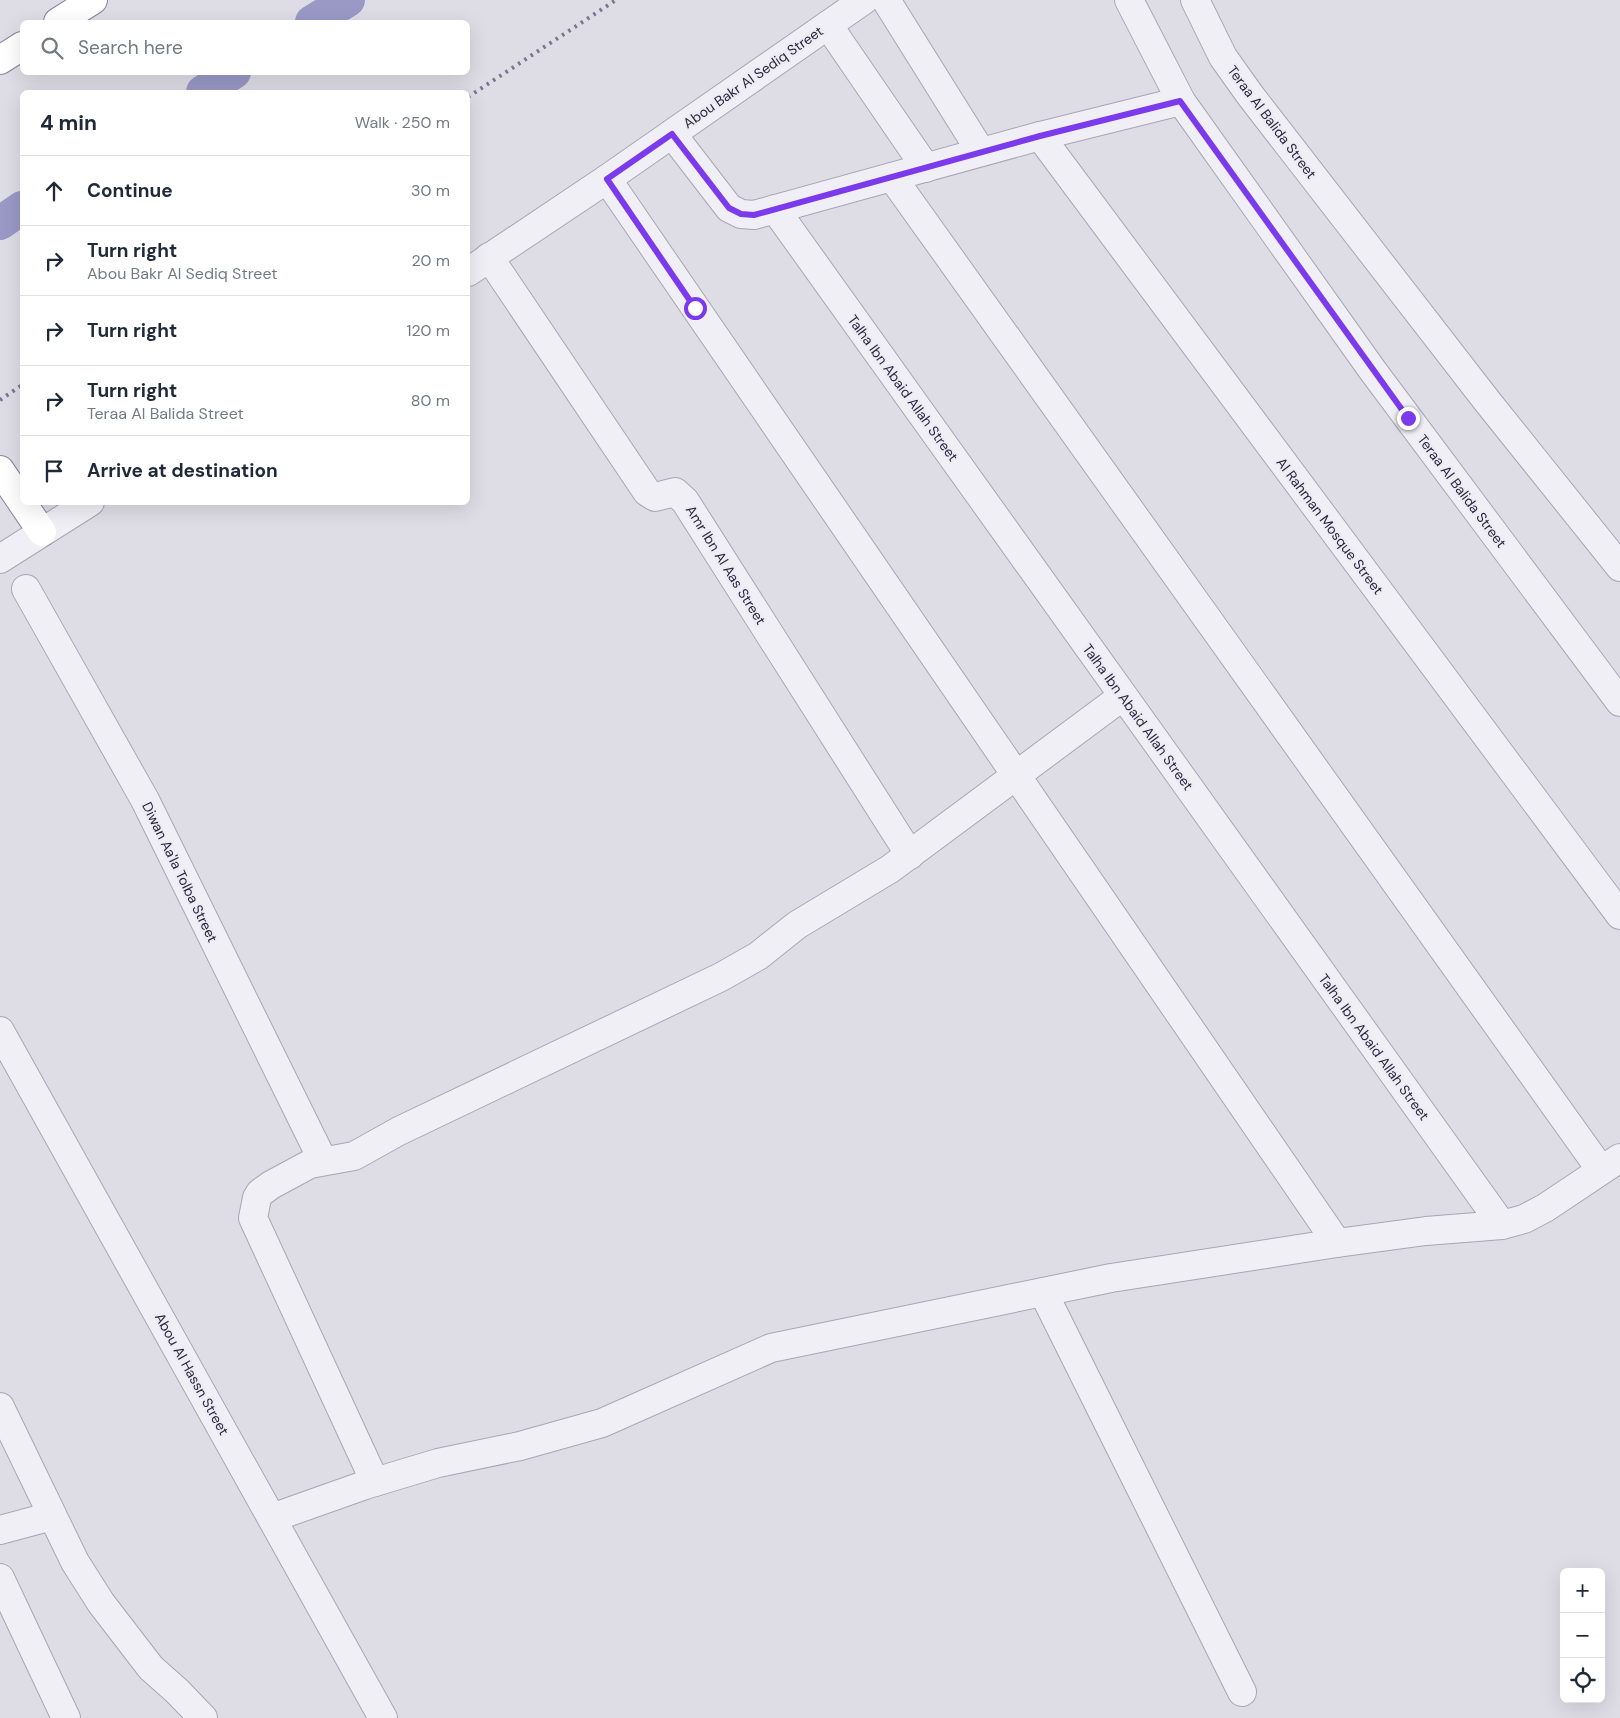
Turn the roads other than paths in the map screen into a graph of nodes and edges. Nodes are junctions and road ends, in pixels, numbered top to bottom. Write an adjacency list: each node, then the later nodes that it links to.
1 (93, 0): 6 (highway)
2 (864, 0): 7 (street, Abou Bakr Al Sediq Street)
3 (886, 0): 13 (street)
4 (1129, 0): 10 (street, Teraa Al Balida Street)
5 (1195, 0): 25 (street, Teraa Al Balida Street)
6 (61, 20)
7 (828, 25): 11 (street, Abou Bakr Al Sediq Street); 14 (street)
8 (20, 47): 9 (highway)
9 (0, 60)
10 (1180, 101): 12 (street); 28 (street, Teraa Al Balida Street)
11 (672, 134): 16 (street, Abou Bakr Al Sediq Street); 17 (street)
12 (1040, 136): 13 (street); 31 (street, Al Rahman Mosque Street)
13 (981, 152): 14 (street)
14 (926, 168): 15 (street)
15 (892, 177): 17 (street); 34 (street)
16 (607, 179): 18 (street, Abou Bakr Al Sediq Street); 29 (street)
17 (775, 209): 27 (street, Talha Ibn Abaid Allah Street)
18 (478, 265): 30 (street, Amr Ibn Al Aas Street)
19 (0, 470): 20 (highway)
20 (20, 500)
21 (24, 505): 23 (highway)
22 (85, 505): 23 (street)
23 (42, 532): 24 (street)
24 (0, 559)
25 (1620, 567)
26 (26, 589): 33 (street, Diwan Aa'la Tolba Street)
27 (1123, 696): 29 (street); 35 (street, Talha Ibn Abaid Allah Street)
28 (1620, 702)
29 (1016, 776): 30 (street); 36 (street)
30 (910, 855): 33 (street)
31 (1620, 915)
32 (0, 1031): 41 (street, Abou Al Hassn Street)
33 (323, 1161): 39 (street)
34 (1611, 1164): 35 (street)
35 (1502, 1225): 36 (street)
36 (1337, 1243): 37 (street)
37 (1043, 1292): 39 (street); 44 (street)
38 (0, 1407): 40 (street)
39 (375, 1482): 41 (street)
40 (52, 1516): 42 (street); 46 (street)
41 (272, 1518): 47 (street, Abou Al Hassn Street)
42 (0, 1530)
43 (0, 1578): 45 (street)
44 (1242, 1692)
45 (66, 1718)
46 (203, 1718)
47 (382, 1718)

